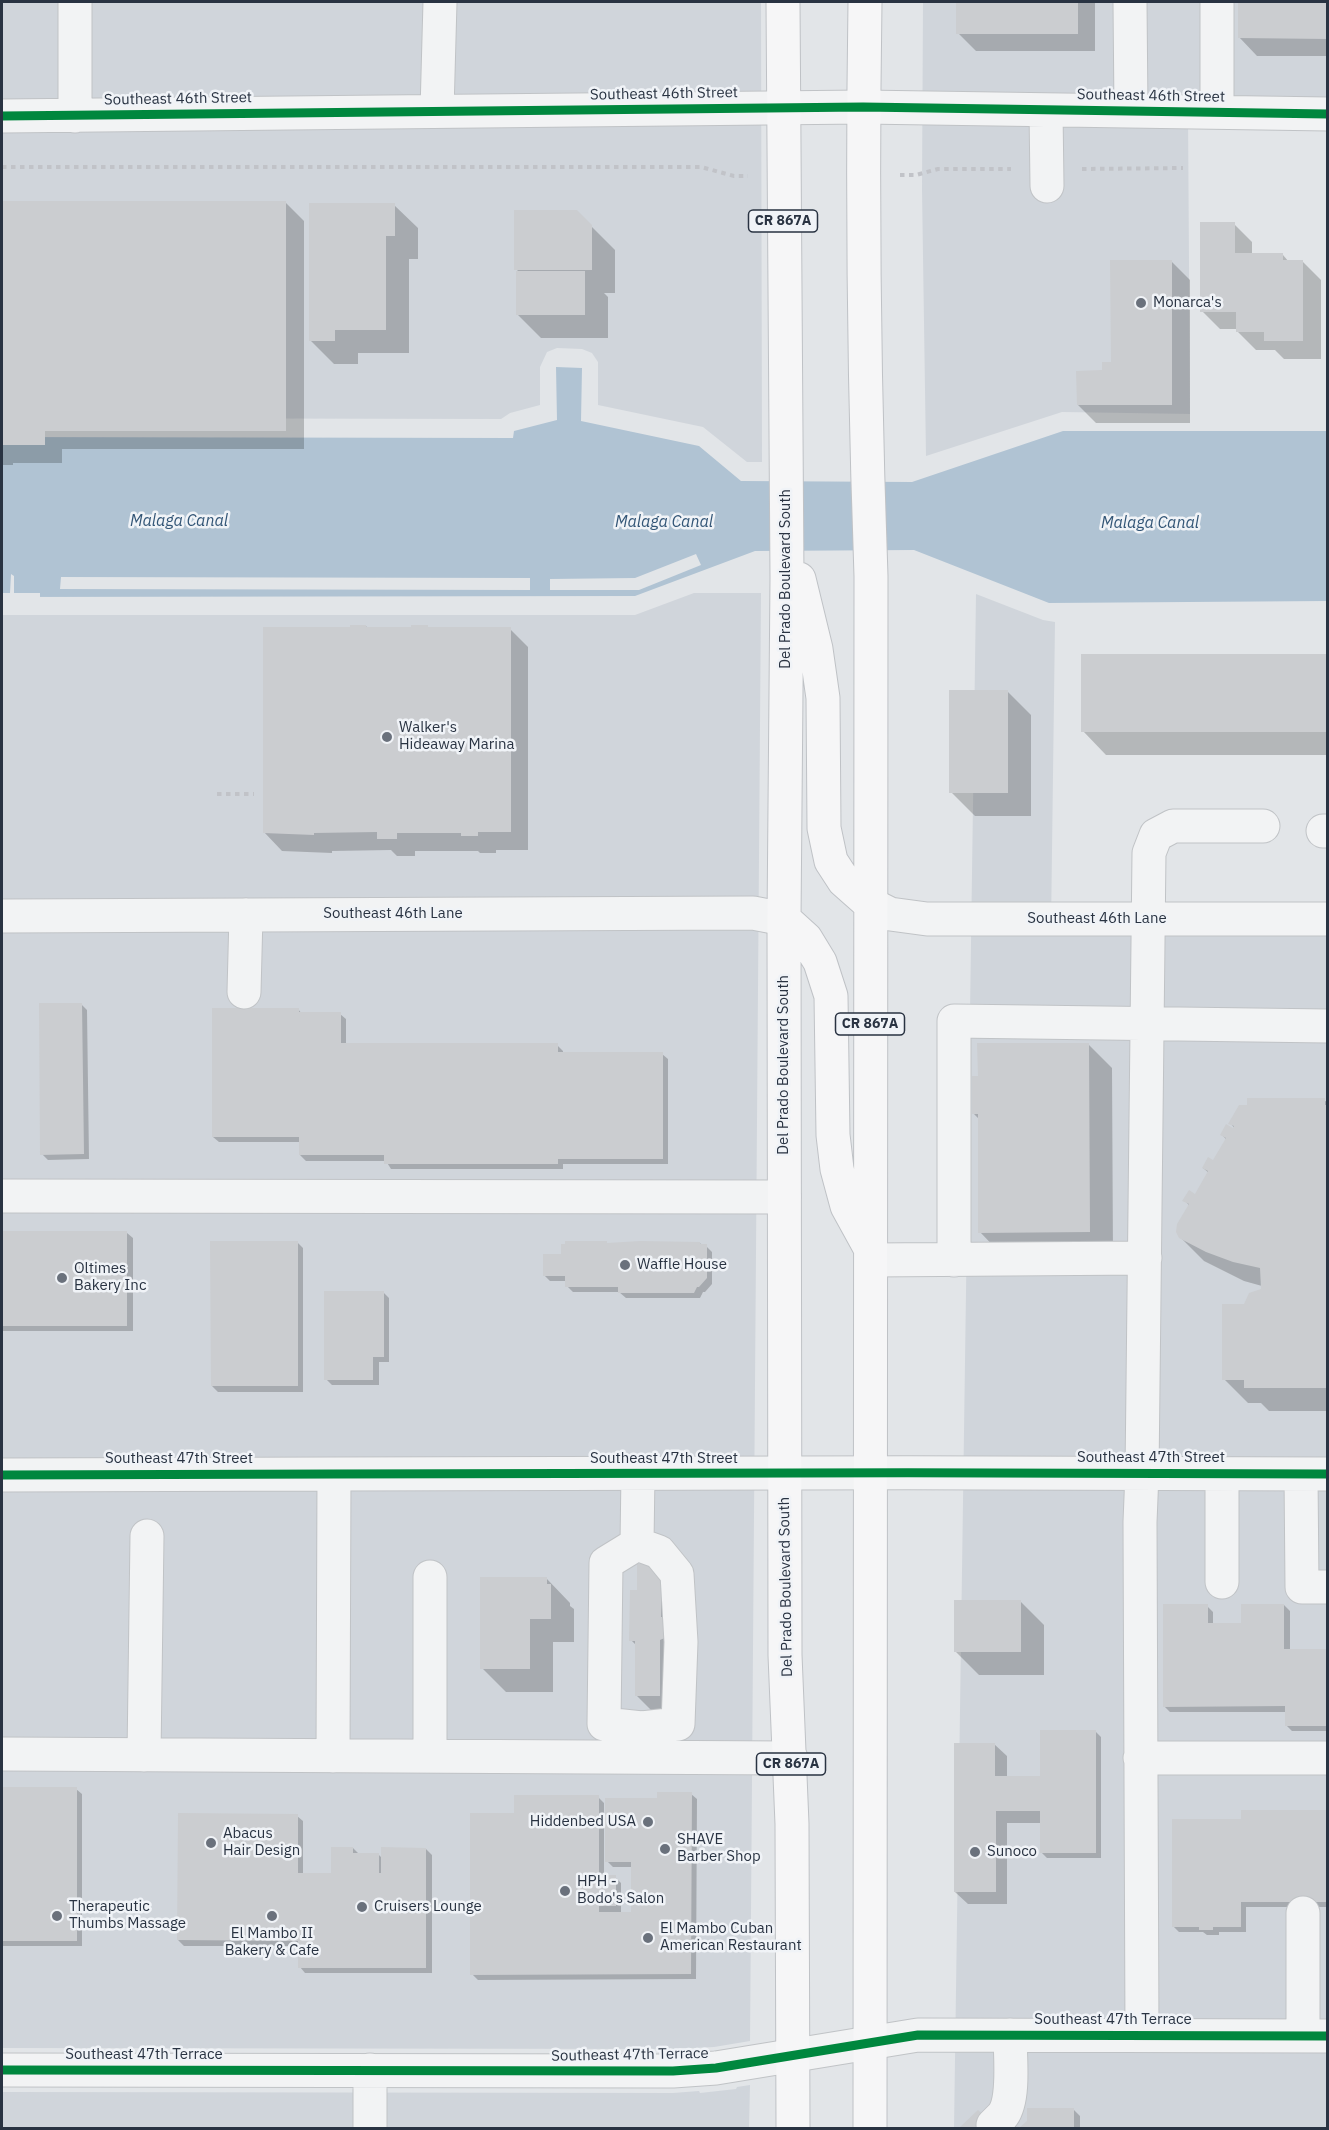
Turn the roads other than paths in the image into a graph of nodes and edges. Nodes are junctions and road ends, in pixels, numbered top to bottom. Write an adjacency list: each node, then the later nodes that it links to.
1 (75, 2): 15 (street)
2 (440, 2): 10 (street)
3 (783, 2): 8 (main road, Del Prado Boulevard South / CR 867A)
4 (865, 2): 7 (main road, CR 867A)
5 (1130, 2): 11 (street)
6 (1217, 2): 12 (street)
7 (863, 107): 8 (street, Southeast 46th Street); 9 (street, Southeast 46th Street); 19 (main road, CR 867A)
8 (783, 108): 10 (street, Southeast 46th Street); 17 (main road, Del Prado Boulevard South / CR 867A)
9 (1046, 110): 11 (street, Southeast 46th Street); 16 (street)
10 (437, 111): 15 (street, Southeast 46th Street)
11 (1131, 111): 12 (street, Southeast 46th Street)
12 (1217, 112): 13 (street, Southeast 46th Street)
13 (1328, 114)
14 (2, 116): 15 (street, Southeast 46th Street)
15 (75, 116)
16 (1047, 177)
17 (793, 579): 19 (main road); 22 (main road, Del Prado Boulevard South / CR 867A)
18 (1263, 826): 23 (street)
19 (870, 904): 23 (street, Southeast 46th Lane); 30 (main road, CR 867A)
20 (2, 915): 21 (street, Southeast 46th Lane)
21 (246, 915): 22 (street, Southeast 46th Lane); 25 (street)
22 (784, 919): 29 (main road, Del Prado Boulevard South / CR 867A); 30 (main road)
23 (1148, 919): 24 (street, Southeast 46th Lane); 26 (street)
24 (1328, 919)
25 (244, 992)
26 (1148, 1024): 27 (street); 31 (street); 32 (street)
27 (1328, 1026)
28 (2, 1196): 29 (street)
29 (784, 1197): 35 (main road, Del Prado Boulevard South / CR 867A)
30 (871, 1255): 32 (street); 33 (main road, CR 867A)
31 (1145, 1258): 32 (street); 36 (street)
32 (954, 1260)
33 (871, 1472): 35 (street, Southeast 47th Street); 36 (street, Southeast 47th Street); 58 (main road, CR 867A)
34 (638, 1473): 35 (street, Southeast 47th Street); 38 (street, Southeast 47th Street); 42 (street)
35 (784, 1473): 51 (main road, Del Prado Boulevard South / CR 867A)
36 (1142, 1473): 39 (street, Southeast 47th Street); 52 (street)
37 (2, 1474): 38 (street, Southeast 47th Street)
38 (334, 1474): 49 (street)
39 (1222, 1474): 40 (street, Southeast 47th Street); 44 (street)
40 (1314, 1474): 45 (street)
41 (147, 1536): 48 (street)
42 (637, 1544): 46 (street); 46 (street)
43 (430, 1577): 50 (street)
44 (1222, 1582)
45 (1328, 1587)
46 (642, 1743): 50 (street); 51 (street)
47 (2, 1754): 48 (street)
48 (144, 1755): 49 (street)
49 (333, 1756): 50 (street)
50 (430, 1756)
51 (791, 1758): 59 (main road, Del Prado Boulevard South / CR 867A)
52 (1140, 1758): 53 (street); 56 (street)
53 (1328, 1758)
54 (1303, 1913): 57 (street)
55 (1010, 2035): 56 (street, Southeast 47th Terrace); 58 (street, Southeast 47th Terrace); 62 (street)
56 (1142, 2035): 57 (street, Southeast 47th Terrace)
57 (1315, 2036)
58 (870, 2043): 59 (street, Southeast 47th Terrace); 65 (main road, CR 867A)
59 (793, 2056): 61 (street, Southeast 47th Terrace); 64 (main road, Del Prado Boulevard South / CR 867A)
60 (2, 2070): 61 (street, Southeast 47th Terrace)
61 (369, 2070): 63 (street)
62 (993, 2125)
63 (369, 2128)
64 (793, 2128)
65 (870, 2128)

